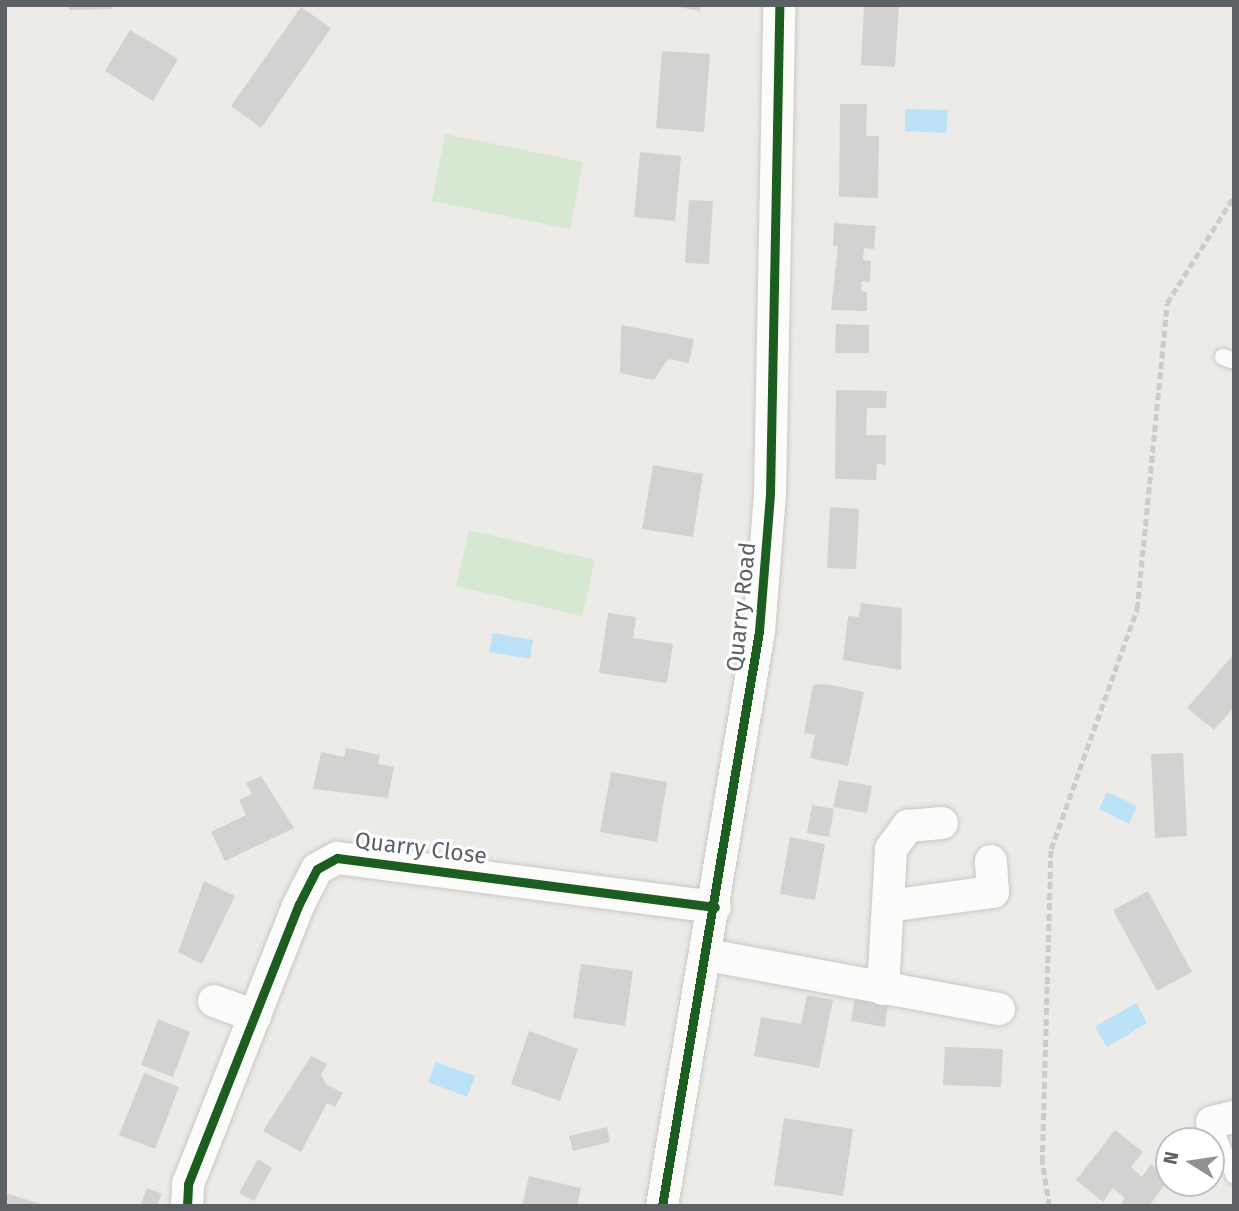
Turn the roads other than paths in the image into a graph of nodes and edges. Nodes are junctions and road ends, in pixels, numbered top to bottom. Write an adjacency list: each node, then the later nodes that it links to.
1 (779, 5): 5 (street, Quarry Road)
2 (942, 823): 4 (street)
3 (991, 861): 4 (street)
4 (888, 906): 7 (street)
5 (715, 907): 6 (street, Quarry Road); 10 (street, Quarry Close)
6 (707, 955): 7 (street); 14 (street, Quarry Road)
7 (883, 989): 9 (street)
8 (214, 1001): 10 (street)
9 (999, 1009)
10 (255, 1016): 13 (street, Quarry Close)
11 (1223, 1119): 12 (lane)
12 (1234, 1176)
13 (187, 1206)
14 (662, 1206)

